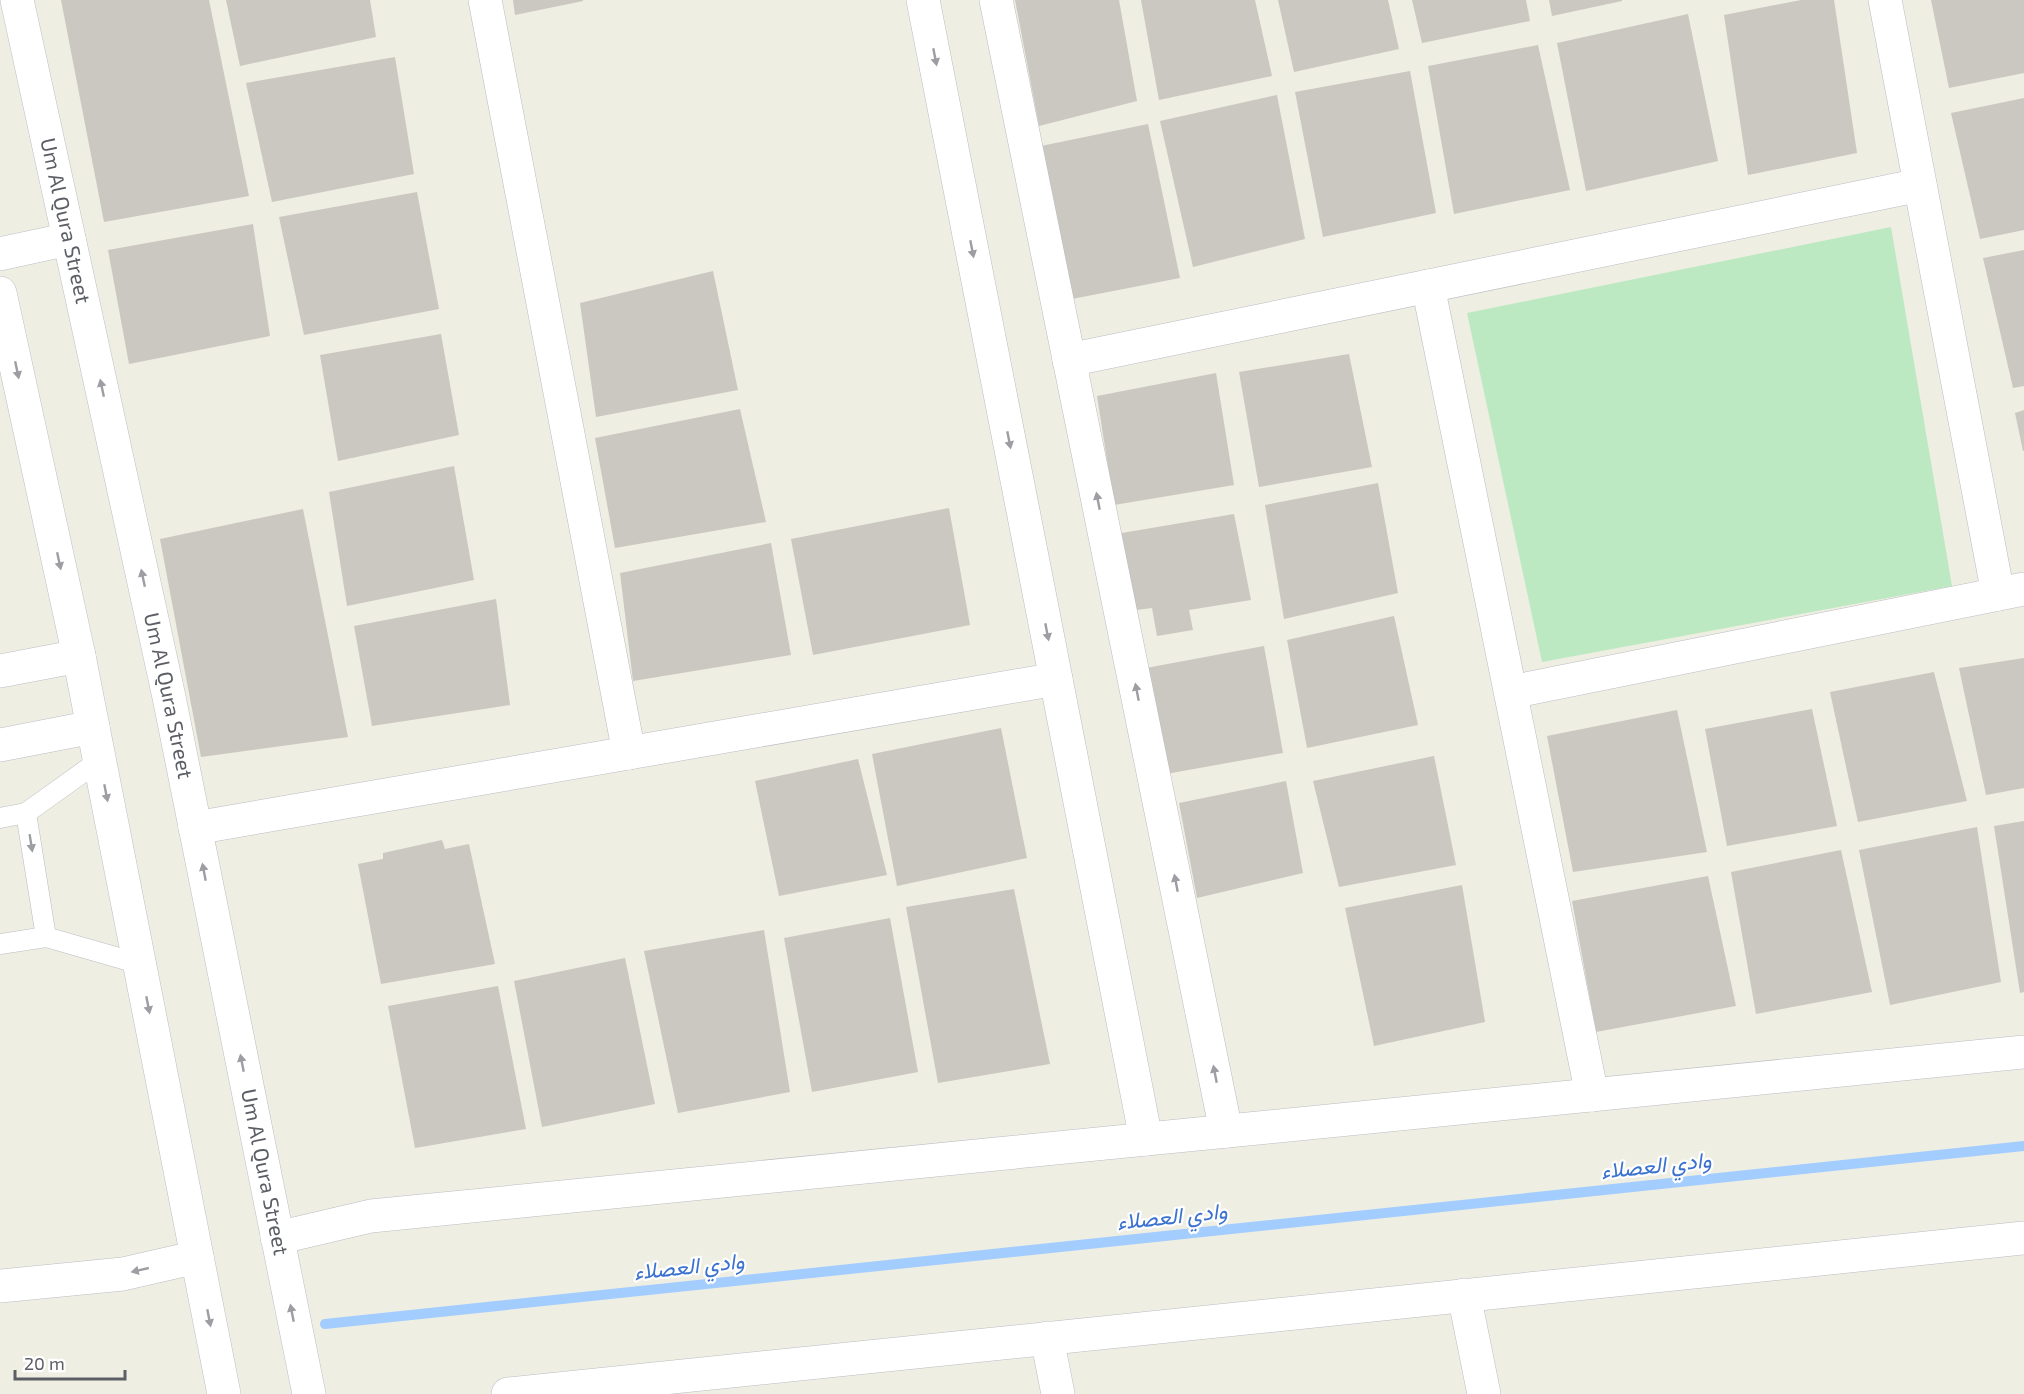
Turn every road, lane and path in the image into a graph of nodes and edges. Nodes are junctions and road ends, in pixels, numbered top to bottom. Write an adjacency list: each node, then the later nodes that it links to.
1 (17, 0): 7 (street, Um Al Qura Street)
2 (485, 0): 19 (street)
3 (923, 0): 15 (street, one-way to 15)
4 (996, 0): 11 (street)
5 (1884, 0): 6 (street)
6 (1920, 185): 9 (street); 12 (street)
7 (69, 239): 8 (street); 23 (street, Um Al Qura Street, one-way to 7)
8 (0, 254)
9 (1428, 286): 11 (street); 16 (street)
10 (0, 293): 13 (street, one-way to 13)
11 (1070, 360): 29 (street, one-way to 11)
12 (2011, 592): 16 (street)
13 (79, 656): 14 (street); 17 (street)
14 (0, 672)
15 (1056, 679): 19 (street); 30 (street)
16 (1511, 692): 28 (street)
17 (93, 727): 18 (street); 20 (street)
18 (0, 746)
19 (629, 753): 23 (street)
20 (100, 760): 21 (lane); 26 (street, one-way to 26)
21 (26, 813): 22 (lane); 24 (lane, one-way to 24)
22 (0, 818)
23 (195, 828): 32 (street, Um Al Qura Street, one-way to 23)
24 (46, 937): 25 (lane); 26 (lane)
25 (0, 944)
26 (140, 964): 33 (street, one-way to 33)
27 (2024, 1052): 28 (street)
28 (1592, 1095): 29 (street)
29 (1226, 1131): 30 (street)
30 (1146, 1139): 32 (street)
31 (2024, 1238): 35 (street)
32 (280, 1251): 38 (street, Um Al Qura Street, one-way to 32)
33 (199, 1264): 34 (street, one-way to 34); 37 (street, one-way to 37)
34 (0, 1286)
35 (1464, 1295): 36 (street); 41 (street)
36 (1047, 1338): 39 (street); 40 (street)
37 (221, 1379)
38 (309, 1394)
39 (508, 1394)
40 (1058, 1394)
41 (1484, 1394)

